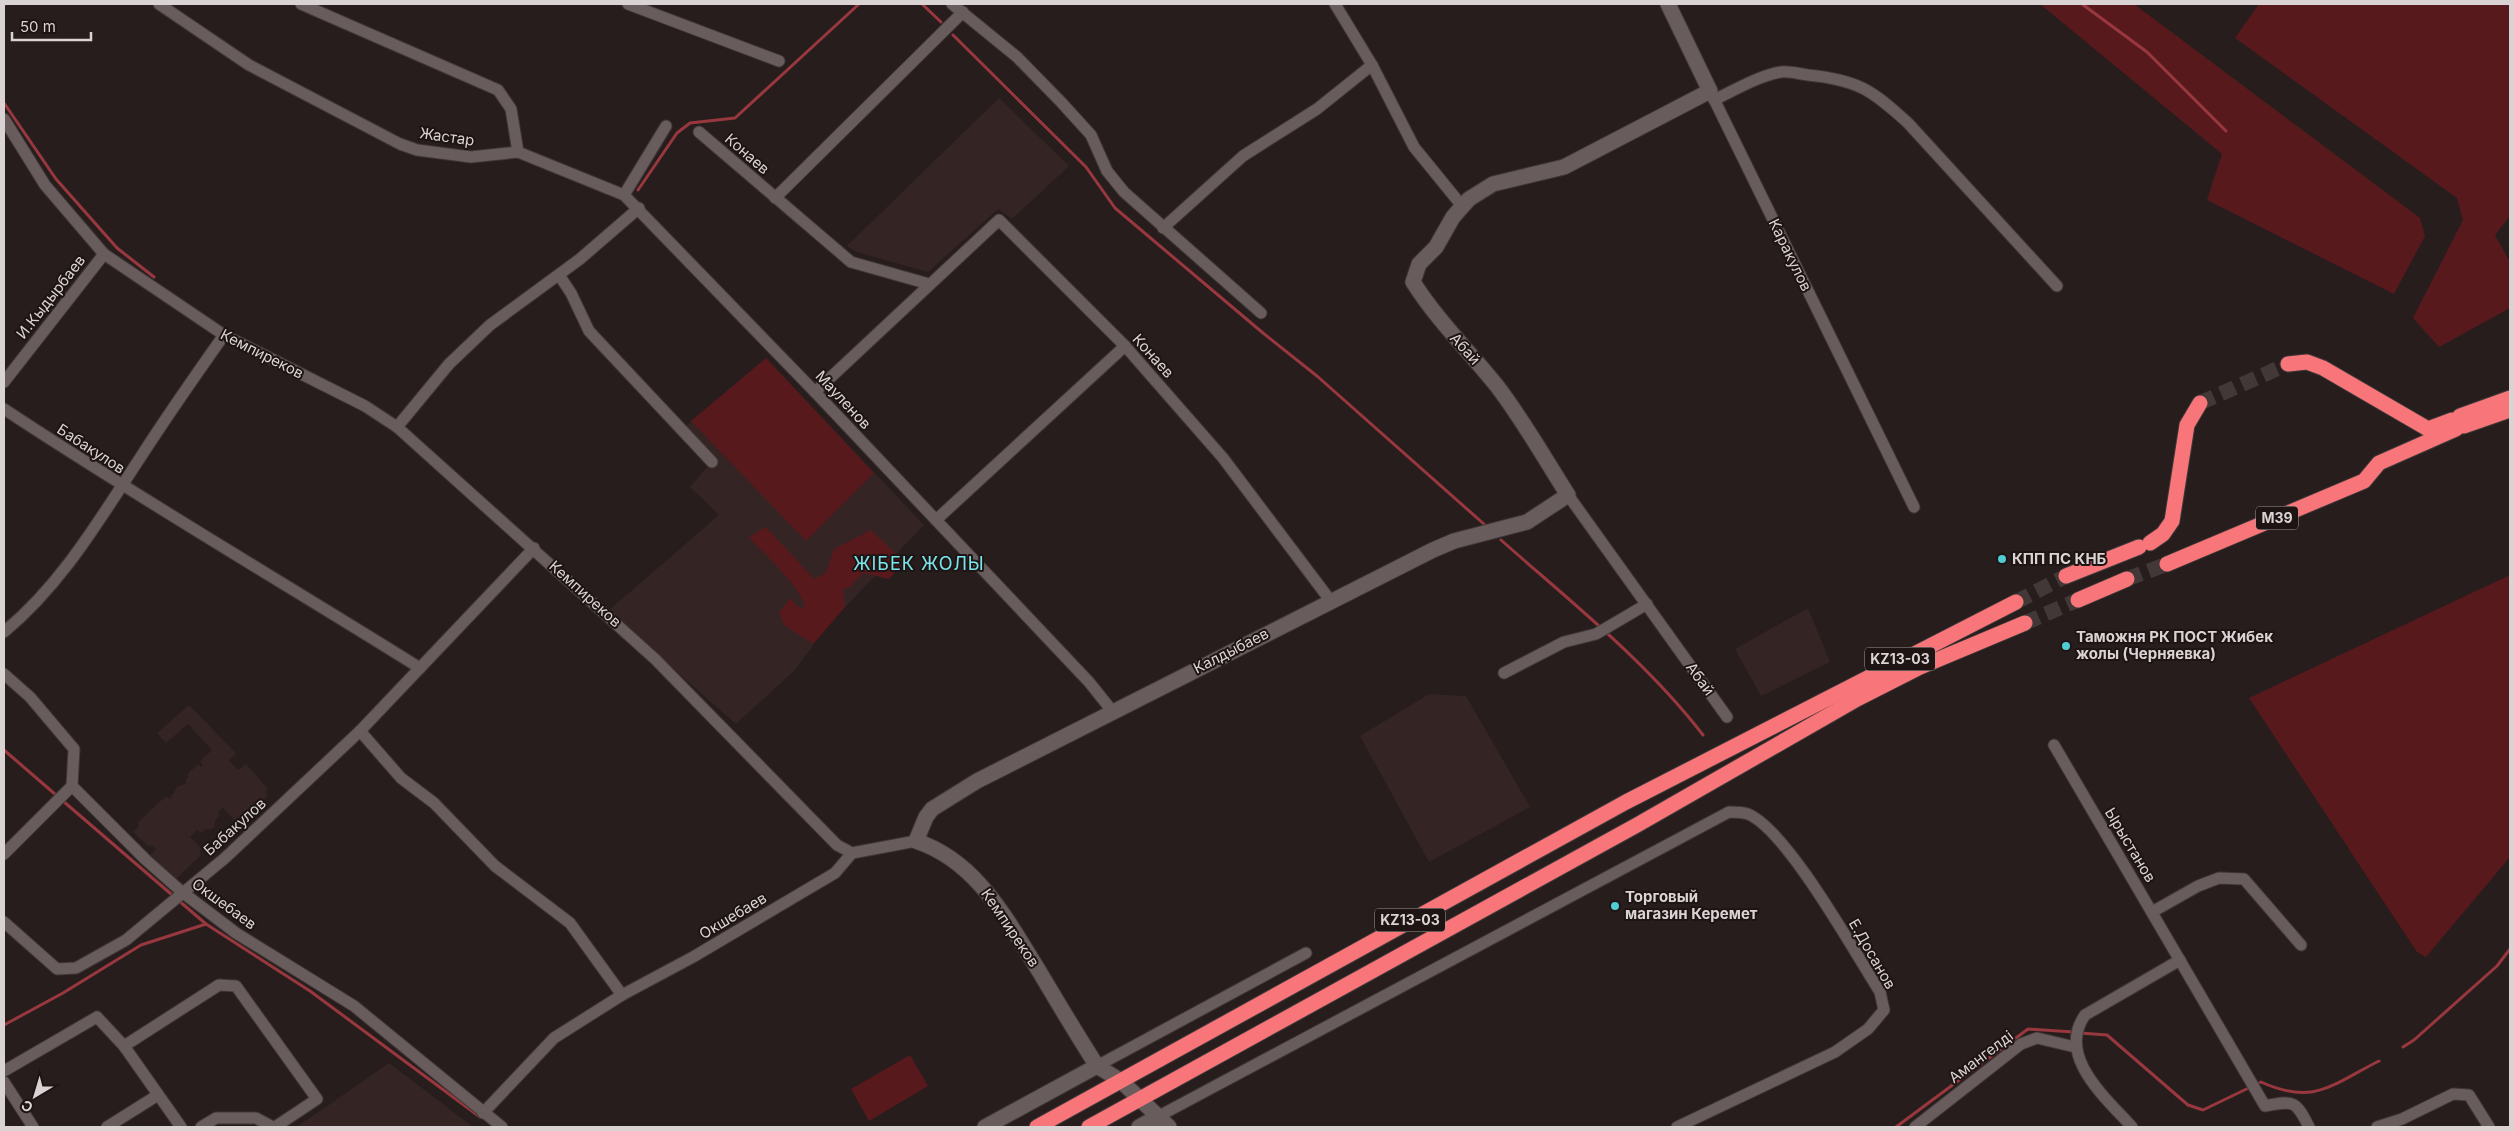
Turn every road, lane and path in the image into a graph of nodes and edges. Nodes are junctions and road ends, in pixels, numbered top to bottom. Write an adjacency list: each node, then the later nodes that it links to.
1 (159, 4): 14 (street, Жастар)
2 (301, 4): 14 (street)
3 (628, 4): 8 (street)
4 (952, 4): 7 (street)
5 (1335, 4): 9 (street)
6 (1668, 4): 10 (main road, Каракулов)
7 (963, 12): 16 (street); 19 (street)
8 (779, 61)
9 (1372, 66): 17 (street); 19 (street)
10 (1712, 95): 17 (main road, Абай); 23 (street); 39 (street, Каракулов)
11 (4, 119): 20 (street, Кемпиреков)
12 (666, 126): 15 (street)
13 (699, 132): 16 (street, Конаев)
14 (518, 152): 15 (street, Мауленов)
15 (624, 195): 18 (street, Мауленов)
16 (775, 198): 22 (street, Конаев)
17 (1462, 206): 38 (main road, Абай)
18 (639, 208): 21 (street); 29 (street, Мауленов)
19 (1163, 228): 24 (street)
20 (104, 254): 25 (street, Кемпиреков); 28 (street, И.Кыдырбаев)
21 (559, 274): 35 (street); 36 (street)
22 (929, 284): 26 (street, Конаев); 29 (street, Конаев)
23 (2057, 286)
24 (1261, 313)
25 (224, 335): 35 (street, Кемпиреков); 37 (street)
26 (1125, 346): 40 (street); 45 (street, Конаев)
27 (2288, 364): 34 (highway, M39)
28 (4, 382)
29 (815, 392): 40 (street, Мауленов)
30 (2510, 398): 34 (highway, M39)
31 (2200, 403): 43 (highway)
32 (4, 409): 37 (street, Бабакулов)
33 (2510, 410): 34 (highway, M39)
34 (2458, 423): 42 (highway, M39)
35 (396, 427): 41 (street, Кемпиреков)
36 (712, 462)
37 (122, 486): 50 (street); 51 (street, Бабакулов)
38 (1568, 495): 45 (main road, Калдыбаев); 48 (street, Абай)
39 (1914, 506)
40 (936, 520): 54 (street, Мауленов)
41 (534, 548): 51 (street, Бабакулов); 64 (street, Кемпиреков)
42 (2167, 564)
43 (2066, 576)
44 (2127, 579): 46 (highway)
45 (1330, 600): 54 (main road, Калдыбаев)
46 (2078, 600)
47 (2016, 602): 56 (highway, KZ13-03)
48 (1647, 604): 52 (street); 55 (street, Абай)
49 (2025, 623): 58 (highway, KZ13-03)
50 (4, 632)
51 (420, 668): 57 (street, Бабакулов)
52 (1504, 673)
53 (4, 674): 60 (street)
54 (1112, 712): 63 (main road, Калдыбаев)
55 (1727, 717)
56 (1787, 720): 58 (highway); 61 (highway, KZ13-03)
57 (360, 731): 66 (street, Бабакулов); 72 (street)
58 (1796, 734): 62 (highway, KZ13-03)
59 (2054, 745): 67 (street, Ырыстанов)
60 (72, 786): 65 (street); 66 (street, Окшебаев)
61 (1626, 802): 62 (highway); 77 (highway, KZ13-03)
62 (1637, 825): 80 (highway, KZ13-03)
63 (916, 841): 64 (street); 75 (main road, Кемпиреков)
64 (852, 853): 72 (street, Окшебаев)
65 (4, 854)
66 (182, 892): 68 (street, Бабакулов); 81 (street, Окшебаев)
67 (2152, 912): 69 (street); 71 (street, Ырыстанов)
68 (4, 922)
69 (2300, 945)
70 (1306, 953): 75 (street)
71 (2180, 960): 74 (street); 96 (street, Ырыстанов)
72 (622, 995): 81 (street, Окшебаев)
73 (124, 1046): 76 (street); 79 (street); 88 (street)
74 (2075, 1047): 83 (street, Амангелді); 95 (street)
75 (1097, 1066): 77 (main road, Кемпиреков); 90 (main road)
76 (4, 1071)
77 (1121, 1081): 80 (main road, Кемпиреков); 91 (highway, KZ13-03)
78 (4, 1082): 84 (street)
79 (158, 1095): 85 (street); 86 (street)
80 (1140, 1099): 82 (main road, Кемпиреков); 92 (highway, KZ13-03)
81 (483, 1113): 89 (street, Окшебаев)
82 (1164, 1122): 93 (main road); 94 (street, Е.Досанов)
83 (1917, 1126)
84 (33, 1127)
85 (107, 1127)
86 (181, 1127)
87 (201, 1127): 88 (street)
88 (274, 1127)
89 (502, 1127)
90 (985, 1127)
91 (1037, 1127)
92 (1089, 1127)
93 (1139, 1127)
94 (1677, 1127)
95 (2132, 1127)
96 (2309, 1127)
97 (2376, 1127): 98 (street)
98 (2490, 1127)

